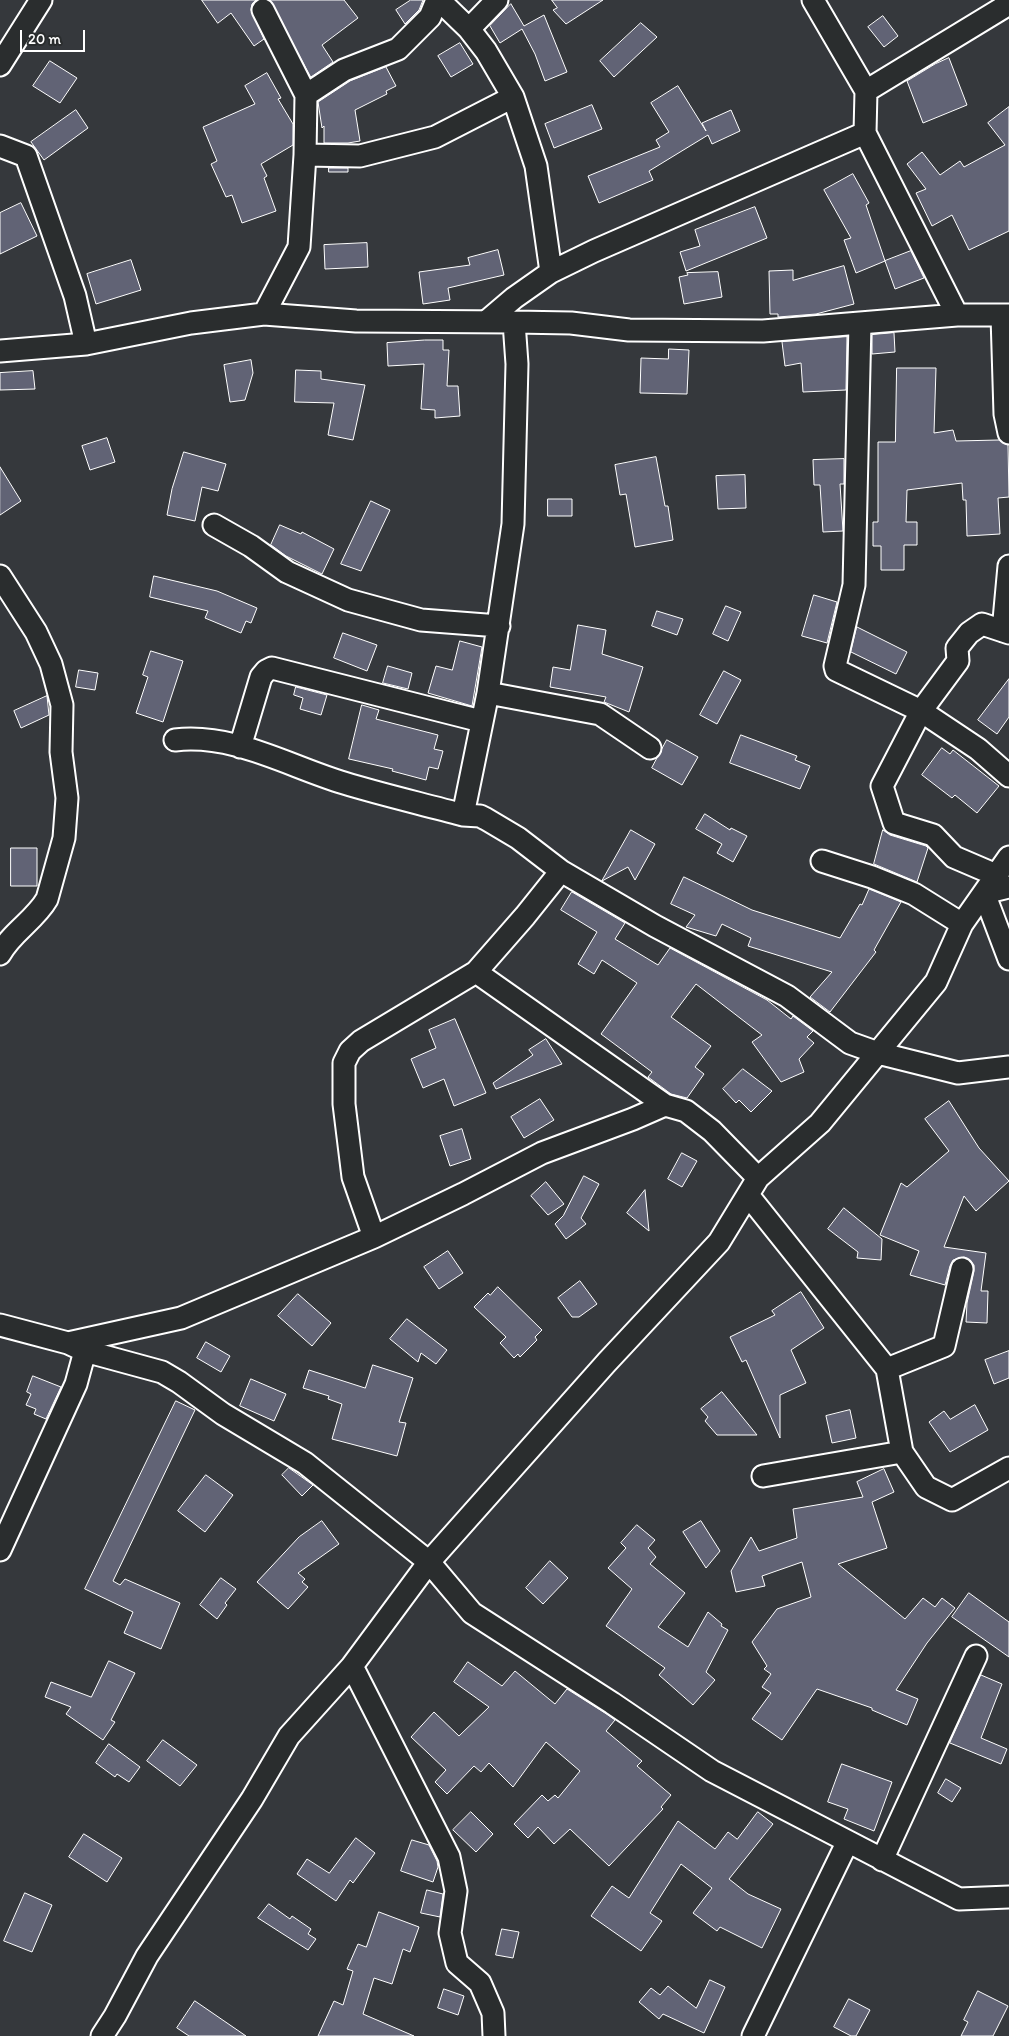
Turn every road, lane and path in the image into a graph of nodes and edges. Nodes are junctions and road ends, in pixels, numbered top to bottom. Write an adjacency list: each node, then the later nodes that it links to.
1 (41, 0): 8 (street)
2 (438, 0): 7 (street); 10 (street)
3 (497, 0): 7 (street)
4 (813, 0): 9 (street)
5 (1009, 4): 9 (street)
6 (263, 10): 10 (street)
7 (469, 29): 11 (street)
8 (0, 65)
9 (866, 91): 12 (street)
10 (306, 95): 14 (street)
11 (513, 97): 14 (street); 15 (street)
12 (865, 133): 15 (street); 17 (street)
13 (0, 146): 22 (street)
14 (305, 155): 16 (street)
15 (552, 272): 19 (street)
16 (264, 314): 19 (street); 22 (street)
17 (957, 315): 18 (street); 21 (street)
18 (1006, 315): 24 (street)
19 (487, 321): 20 (street)
20 (514, 322): 21 (street); 28 (street)
21 (860, 323): 31 (street)
22 (86, 344): 23 (street)
23 (0, 352)
24 (1009, 433)
25 (214, 525): 28 (street)
26 (1009, 566): 29 (street)
27 (0, 576): 44 (street)
28 (499, 626): 30 (street)
29 (1006, 632): 31 (street)
30 (488, 693): 32 (street); 35 (street)
31 (921, 711): 36 (street); 41 (street)
32 (481, 721): 34 (street); 37 (street)
33 (175, 740): 34 (street)
34 (240, 747): 37 (street)
35 (650, 748)
36 (1009, 776)
37 (462, 815): 40 (street)
38 (1009, 857): 41 (street)
39 (822, 861): 43 (street)
40 (560, 871): 46 (street); 47 (street)
41 (1003, 881): 42 (street)
42 (984, 893): 43 (street); 45 (street)
43 (962, 924): 47 (street)
44 (0, 954)
45 (1009, 959)
46 (476, 972): 49 (street); 51 (street)
47 (878, 1053): 48 (street); 50 (street)
48 (1009, 1066)
49 (664, 1105): 50 (street); 51 (street)
50 (753, 1187): 55 (street); 60 (street)
51 (374, 1237): 54 (street)
52 (962, 1269): 55 (street)
53 (0, 1325): 54 (street)
54 (76, 1347): 59 (street); 60 (street)
55 (887, 1369): 56 (street)
56 (902, 1452): 57 (street); 58 (street)
57 (1009, 1468)
58 (763, 1476)
59 (0, 1550)
60 (429, 1562): 62 (street); 63 (street)
61 (976, 1656): 64 (street)
62 (352, 1666): 66 (street); 67 (street)
63 (847, 1843): 64 (street); 68 (street)
64 (882, 1860): 65 (street)
65 (1009, 1896)
66 (102, 2036)
67 (494, 2036)
68 (752, 2036)

